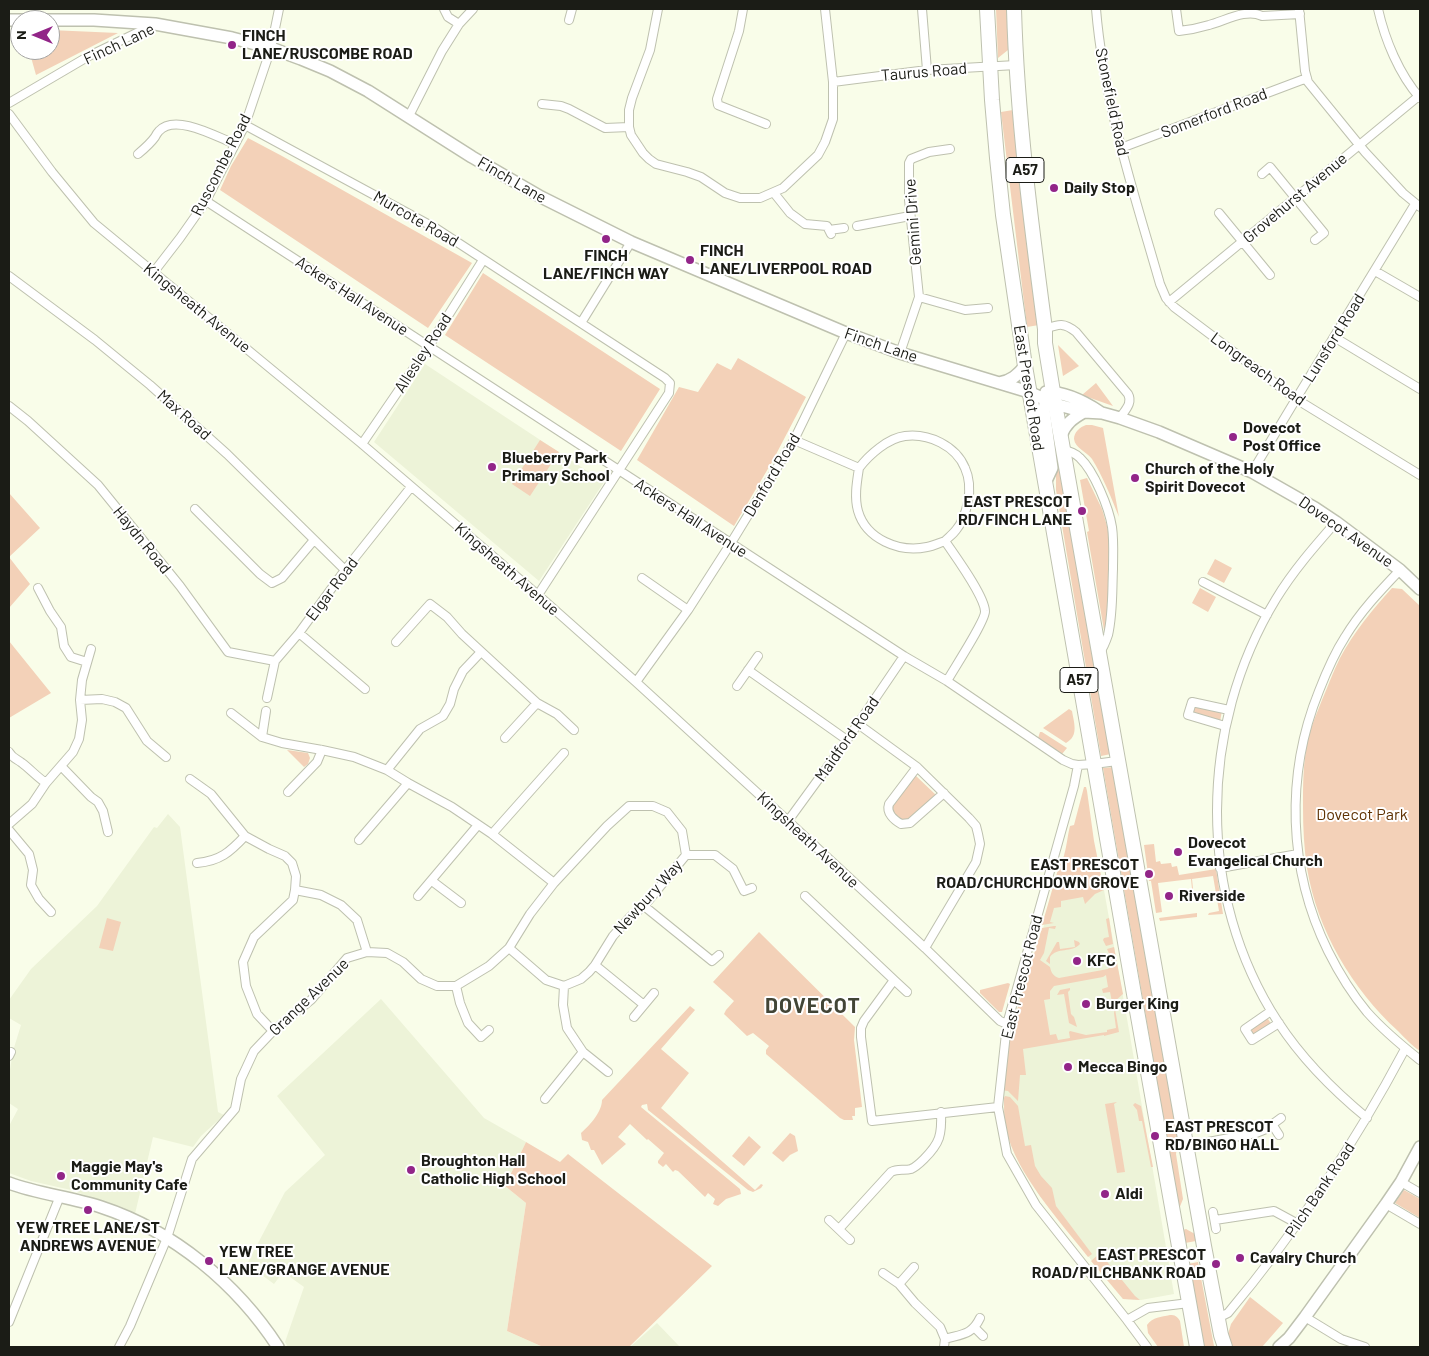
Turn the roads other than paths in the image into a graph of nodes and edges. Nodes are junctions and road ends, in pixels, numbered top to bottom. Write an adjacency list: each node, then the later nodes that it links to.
1 (279, 9): 19 (street, Ruscombe Road)
2 (444, 9): 18 (street)
3 (473, 9): 18 (street)
4 (572, 9): 16 (street)
5 (658, 9): 32 (street)
6 (743, 9): 30 (street)
7 (825, 9): 24 (street)
8 (922, 9): 22 (street)
9 (987, 9): 21 (highway, East Prescot Road / A57)
10 (1014, 9): 20 (highway, East Prescot Road / A57)
11 (1096, 9): 35 (street, Stonefield Road)
12 (1176, 9): 14 (street)
13 (1378, 9): 25 (street)
14 (1300, 12): 23 (street)
15 (9, 20): 17 (street)
16 (568, 20)
17 (155, 24): 19 (street, Finch Lane); 26 (street, Finch Lane)
18 (459, 24): 29 (street)
19 (271, 48): 29 (street, Finch Lane); 31 (street, Ruscombe Road)
20 (1016, 65): 21 (street, Taurus Road); 60 (highway, East Prescot Road / A57)
21 (991, 66): 22 (street, Taurus Road); 65 (highway, East Prescot Road / A57)
22 (927, 70): 24 (street, Taurus Road)
23 (1307, 78): 34 (street); 35 (street, Somerford Road)
24 (834, 82): 39 (street)
25 (1420, 96): 34 (street, Grovehurst Avenue)
26 (9, 103)
27 (542, 104): 32 (street)
28 (9, 114): 52 (street, Kingsheath Avenue)
29 (409, 116): 48 (street, Finch Lane)
30 (766, 124)
31 (245, 125): 33 (street, Ruscombe Road); 50 (street, Murcote Road)
32 (629, 127): 39 (street)
33 (235, 144): 37 (street); 41 (street, Ruscombe Road)
34 (1359, 145): 40 (street, Grovehurst Avenue); 42 (street)
35 (1120, 148): 57 (street, Stonefield Road)
36 (950, 149): 44 (street, Gemini Drive)
37 (138, 154)
38 (1262, 174): 40 (street)
39 (774, 193): 46 (street)
40 (1295, 198): 47 (street); 49 (street, Grovehurst Avenue)
41 (206, 201): 52 (street, Ruscombe Road); 63 (street, Ackers Hall Avenue)
42 (1418, 206): 51 (street, Lunsford Road)
43 (1219, 212): 49 (street)
44 (910, 216): 45 (street); 55 (street, Gemini Drive)
45 (857, 226)
46 (844, 228)
47 (1315, 240)
48 (631, 242): 59 (street); 61 (street, Finch Lane)
49 (1242, 242): 53 (street); 57 (street, Grovehurst Avenue)
50 (484, 260): 59 (street, Murcote Road); 63 (street, Allesley Road)
51 (1375, 271): 56 (street); 62 (street, Lunsford Road)
52 (153, 273): 77 (street, Kingsheath Avenue)
53 (1270, 275)
54 (9, 276): 86 (street, Max Road)
55 (919, 297): 58 (street); 64 (street, Gemini Drive)
56 (1420, 297)
57 (1172, 305): 70 (street, Longreach Road)
58 (988, 308)
59 (581, 323): 79 (street, Murcote Road)
60 (1045, 330): 69 (highway, East Prescot Road / A57); 74 (street)
61 (846, 333): 64 (street, Finch Lane); 75 (street, Denford Road)
62 (1334, 337): 67 (street); 70 (street, Lunsford Road)
63 (429, 346): 77 (street, Allesley Road); 79 (street, Ackers Hall Avenue)
64 (900, 353): 66 (street, Finch Lane)
65 (1025, 366): 66 (street); 68 (highway, East Prescot Road / A57)
66 (1000, 383): 68 (street, Finch Lane)
67 (1420, 389)
68 (1029, 392): 69 (street, Finch Lane); 82 (highway, East Prescot Road / A57)
69 (1051, 398): 72 (street, Dovecot Avenue); 73 (street, Dovecot Avenue); 76 (highway, East Prescot Road / A57); 82 (street)
70 (1296, 399): 80 (street, Lunsford Road); 81 (street, Longreach Road)
71 (9, 406): 105 (street, Haydn Road)
72 (1084, 412): 73 (street, Dovecot Avenue); 76 (street)
73 (1102, 413): 74 (street, Dovecot Avenue)
74 (1120, 418): 80 (street, Dovecot Avenue)
75 (794, 440): 78 (street); 88 (street, Denford Road)
76 (1062, 443): 102 (highway, East Prescot Road / A57); 102 (street, East Prescot Road)
77 (362, 444): 83 (street, Kingsheath Avenue)
78 (860, 468): 87 (street); 87 (street)
79 (619, 471): 88 (street, Ackers Hall Avenue); 95 (street)
80 (1252, 472): 85 (street, Dovecot Avenue)
81 (1420, 475)
82 (1045, 483): 129 (highway, East Prescot Road / A57)
83 (411, 487): 89 (street, Elgar Road); 95 (street, Kingsheath Avenue)
84 (195, 510): 86 (street)
85 (1336, 522): 90 (street, Dovecot Avenue); 97 (street)
86 (314, 540): 89 (street, Max Road)
87 (945, 540): 108 (street)
88 (731, 544): 96 (street, Denford Road); 104 (street, Ackers Hall Avenue)
89 (346, 570): 98 (street, Elgar Road)
90 (1400, 570): 94 (street, Dovecot Avenue); 147 (street)
91 (642, 578): 96 (street)
92 (1203, 582): 97 (street)
93 (38, 588): 106 (street)
94 (1420, 589)
95 (538, 595): 109 (street, Kingsheath Avenue)
96 (688, 610): 109 (street, Denford Road)
97 (1267, 614): 115 (street)
98 (298, 633): 105 (street, Elgar Road); 111 (street)
99 (396, 642): 101 (street)
100 (91, 650): 106 (street)
101 (481, 652): 114 (street); 133 (street)
102 (1099, 654): 128 (highway, East Prescot Road / A57)
103 (758, 656): 107 (street)
104 (904, 656): 108 (street, Ackers Hall Avenue); 118 (street, Maidford Road)
105 (275, 661): 112 (street, Elgar Road)
106 (87, 662): 113 (street)
107 (748, 670): 110 (street); 123 (street)
108 (947, 681): 130 (street, Ackers Hall Avenue)
109 (636, 682): 139 (street, Kingsheath Avenue)
110 (736, 686)
111 (365, 690)
112 (267, 698)
113 (80, 700): 127 (street); 131 (street)
114 (537, 703): 120 (street); 122 (street)
115 (1229, 710): 119 (street); 119 (street)
116 (266, 711): 121 (street)
117 (231, 713): 121 (street)
118 (858, 724): 123 (street, Maidford Road); 132 (street)
119 (1225, 726): 150 (street)
120 (574, 730)
121 (262, 737): 124 (street)
122 (505, 738)
123 (847, 740): 139 (street, Maidford Road)
124 (322, 750): 133 (street); 137 (street)
125 (9, 752): 135 (street)
126 (564, 753): 144 (street)
127 (166, 757)
128 (1117, 761): 129 (street); 188 (highway, East Prescot Road / A57)
129 (1094, 764): 130 (street); 205 (highway, East Prescot Road / A57)
130 (1078, 765): 174 (street, East Prescot Road)
131 (61, 766): 135 (street); 143 (street)
132 (917, 767): 138 (street); 138 (street)
133 (388, 770): 136 (street)
134 (190, 778): 145 (street)
135 (46, 783): 140 (street)
136 (408, 783): 141 (street); 146 (street)
137 (288, 792)
138 (944, 793): 161 (street)
139 (788, 821): 161 (street, Kingsheath Avenue)
140 (9, 824)
141 (478, 825): 144 (street); 151 (street)
142 (9, 830): 159 (street)
143 (108, 832)
144 (492, 834): 152 (street)
145 (245, 836): 149 (street); 154 (street)
146 (359, 840)
147 (1298, 854): 150 (street); 177 (street)
148 (686, 856): 152 (street, Newbury Way); 153 (street); 158 (street, Newbury Way)
149 (197, 863)
150 (1220, 868): 171 (street)
151 (432, 881): 155 (street); 157 (street)
152 (554, 883): 160 (street)
153 (752, 888)
154 (295, 890): 162 (street); 176 (street)
155 (418, 896)
156 (805, 896): 165 (street)
157 (461, 903)
158 (644, 906): 163 (street); 164 (street, Newbury Way)
159 (51, 912)
160 (509, 948): 166 (street); 167 (street)
161 (925, 948): 174 (street, Kingsheath Avenue)
162 (367, 952): 166 (street, Grange Avenue); 176 (street, Grange Avenue)
163 (719, 955)
164 (595, 965): 167 (street, Newbury Way); 170 (street)
165 (892, 983): 168 (street); 183 (street)
166 (456, 986): 175 (street)
167 (564, 986): 178 (street)
168 (907, 992)
169 (654, 994): 170 (street)
170 (644, 1005): 172 (street)
171 (1271, 1011): 173 (street); 173 (street)
172 (634, 1017)
173 (1279, 1023): 185 (street)
174 (1007, 1024): 182 (street, East Prescot Road)
175 (489, 1030)
176 (273, 1031): 200 (street, Grange Avenue)
177 (1405, 1048): 179 (street); 185 (street, Pilch Bank Road)
178 (583, 1052): 180 (street); 181 (street)
179 (1420, 1060)
180 (608, 1072)
181 (545, 1099)
182 (998, 1107): 183 (street); 209 (street, East Prescot Road)
183 (941, 1112): 198 (street)
184 (1281, 1118): 186 (street)
185 (1367, 1118): 196 (street, Pilch Bank Road)
186 (1272, 1124): 187 (street); 188 (street)
187 (1279, 1135)
188 (1187, 1146): 206 (highway, East Prescot Road / A57)
189 (1420, 1147): 190 (street)
190 (1401, 1182): 192 (street); 194 (street)
191 (9, 1183): 193 (street)
192 (1420, 1193)
193 (60, 1196): 200 (street); 210 (street)
194 (1386, 1204): 197 (street); 207 (street)
195 (829, 1220): 198 (street)
196 (1298, 1224): 199 (street); 206 (street, Pilch Bank Road)
197 (1420, 1224)
198 (839, 1229): 201 (street)
199 (1216, 1229)
200 (167, 1238): 215 (street, Grange Avenue); 216 (street)
201 (850, 1240)
202 (914, 1267): 204 (street)
203 (882, 1273): 204 (street)
204 (899, 1284): 213 (street)
205 (1189, 1304): 209 (street); 218 (highway, East Prescot Road / A57)
206 (1217, 1317): 219 (highway, East Prescot Road / A57)
207 (1305, 1317): 214 (street); 221 (street)
208 (980, 1318): 211 (street)
209 (1127, 1320): 217 (street, East Prescot Road)
210 (9, 1322)
211 (975, 1328): 212 (street); 213 (street)
212 (983, 1336)
213 (945, 1343)
214 (1286, 1343): 220 (street)
215 (119, 1347)
216 (278, 1347)
217 (1147, 1347)
218 (1197, 1347)
219 (1225, 1347)
220 (1279, 1347)
221 (1366, 1347)

